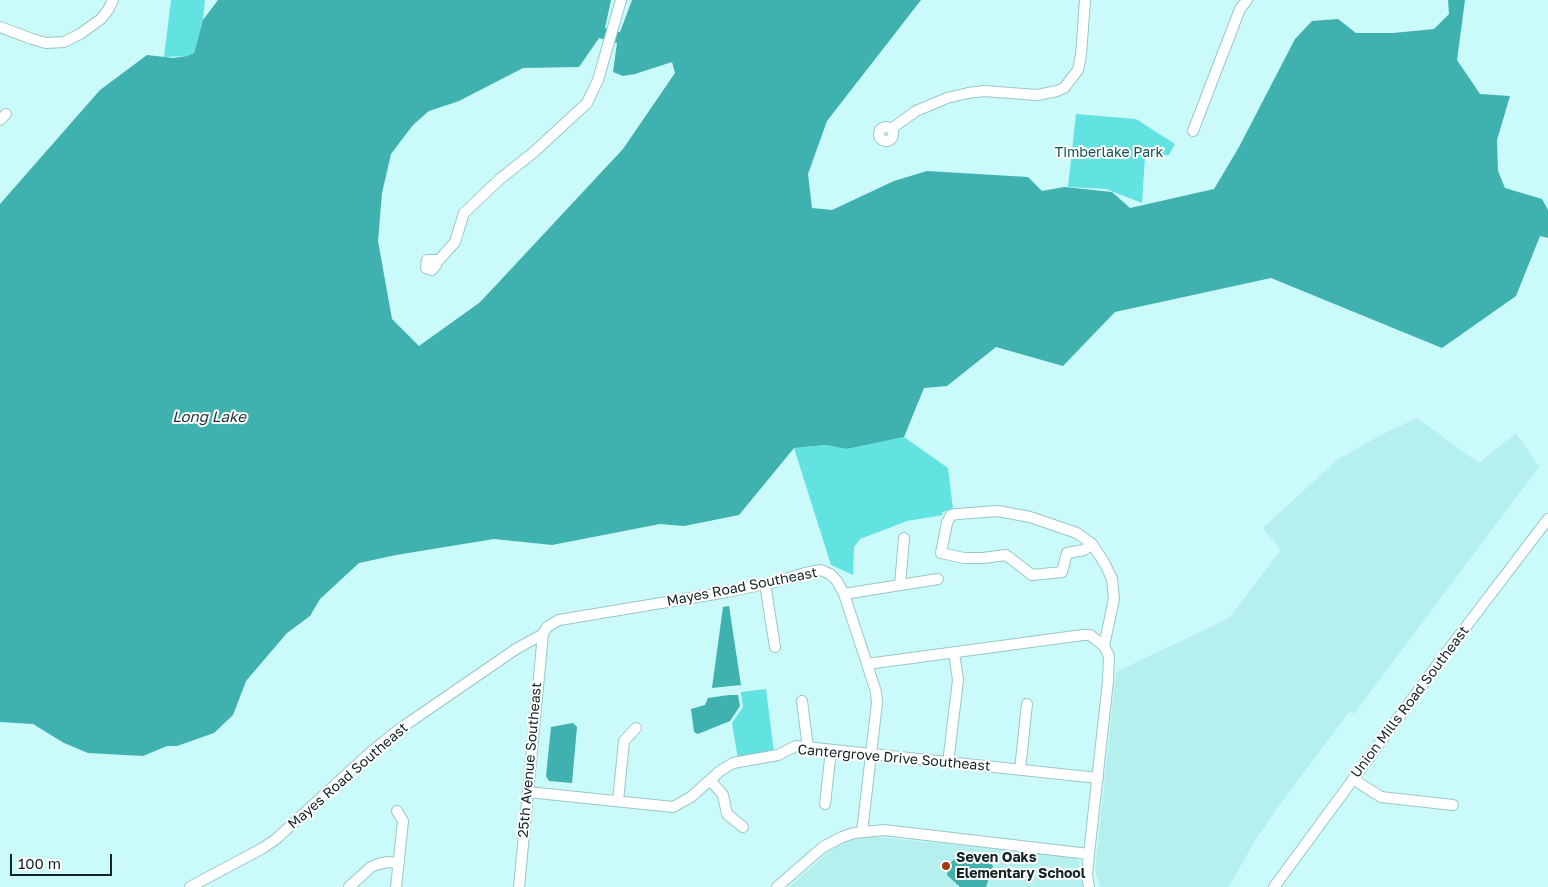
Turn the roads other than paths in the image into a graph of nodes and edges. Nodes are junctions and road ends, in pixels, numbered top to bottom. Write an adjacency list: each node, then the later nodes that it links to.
1 (113, 0): 5 (street)
2 (621, 0): 8 (street)
3 (1085, 0): 6 (street)
4 (1247, 0): 7 (street)
5 (0, 27)
6 (891, 129)
7 (1193, 132)
8 (437, 261)
9 (1548, 519): 30 (street, Union Mills Road Southeast)
10 (904, 538): 14 (street)
11 (1092, 544): 11 (street); 17 (street)
12 (938, 579): 14 (street)
13 (765, 584): 15 (street, Mayes Road Southeast); 16 (street, Mayes Road Southeast); 18 (street)
14 (900, 585): 15 (street)
15 (844, 594): 20 (street, Mayes Road Southeast)
16 (543, 634): 32 (street, 25th Avenue Southeast); 41 (street, Mayes Road Southeast)
17 (1104, 646): 19 (street); 29 (street)
18 (775, 647)
19 (954, 653): 20 (street); 27 (street)
20 (867, 664): 26 (street, Mayes Road Southeast)
21 (802, 701): 24 (street)
22 (1027, 704): 28 (street)
23 (636, 728): 33 (street)
24 (808, 748): 25 (street, Cantergrove Drive Southeast); 31 (street, Cantergrove Drive Southeast)
25 (831, 750): 26 (street, Cantergrove Drive Southeast); 34 (street)
26 (871, 754): 27 (street, Cantergrove Drive Southeast); 38 (street, Mayes Road Southeast)
27 (948, 763): 28 (street, Cantergrove Drive Southeast)
28 (1020, 770): 29 (street, Cantergrove Drive Southeast)
29 (1098, 778): 39 (street)
30 (1353, 779): 35 (street); 47 (street, Union Mills Road Southeast)
31 (710, 780): 33 (street, Cantergrove Drive Southeast); 37 (street)
32 (528, 792): 33 (street, Cantergrove Drive Southeast); 44 (street, 25th Avenue Southeast)
33 (618, 802)
34 (825, 804)
35 (1453, 805)
36 (397, 812): 40 (street)
37 (743, 828)
38 (862, 832): 39 (street); 45 (street)
39 (1089, 854): 46 (street)
40 (399, 863): 42 (street); 43 (street)
41 (190, 887)
42 (349, 887)
43 (396, 887)
44 (518, 887)
45 (777, 887)
46 (1089, 887)
47 (1274, 887)

